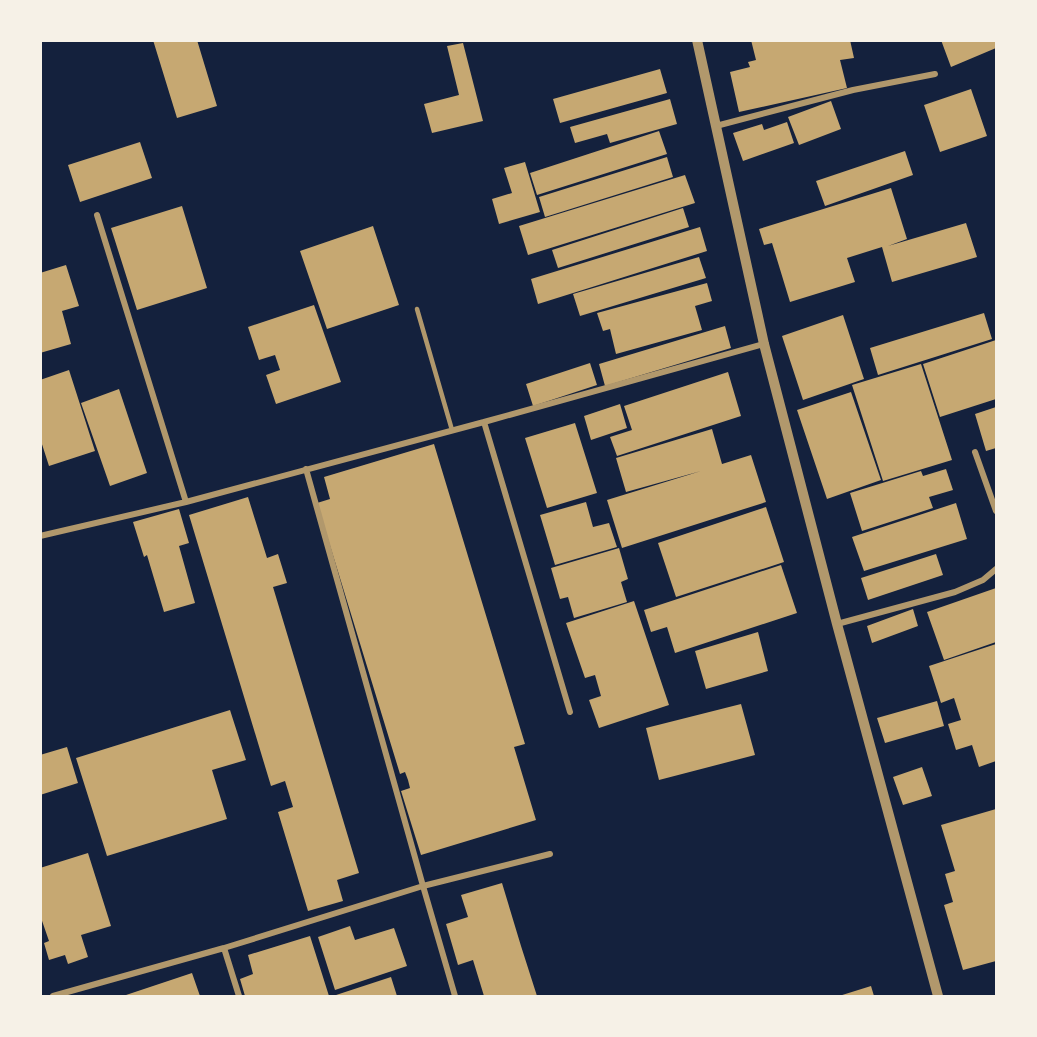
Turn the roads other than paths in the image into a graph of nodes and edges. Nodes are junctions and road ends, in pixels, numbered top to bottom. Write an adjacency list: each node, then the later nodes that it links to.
1 (697, 40): 3 (street)
2 (935, 74): 3 (street)
3 (716, 126): 6 (street)
4 (97, 215): 11 (street)
5 (417, 309): 8 (lane)
6 (764, 344): 7 (street); 15 (street)
7 (484, 422): 8 (street); 16 (street)
8 (452, 430): 10 (street)
9 (975, 452): 12 (street)
10 (306, 469): 11 (street); 18 (street)
11 (186, 502): 13 (street)
12 (996, 511)
13 (40, 536)
14 (996, 569): 15 (street)
15 (837, 624): 23 (street)
16 (570, 712)
17 (550, 854): 18 (street)
18 (423, 886): 19 (street); 22 (street)
19 (224, 948): 20 (street); 21 (street)
20 (53, 996)
21 (239, 996)
22 (455, 996)
23 (938, 996)

